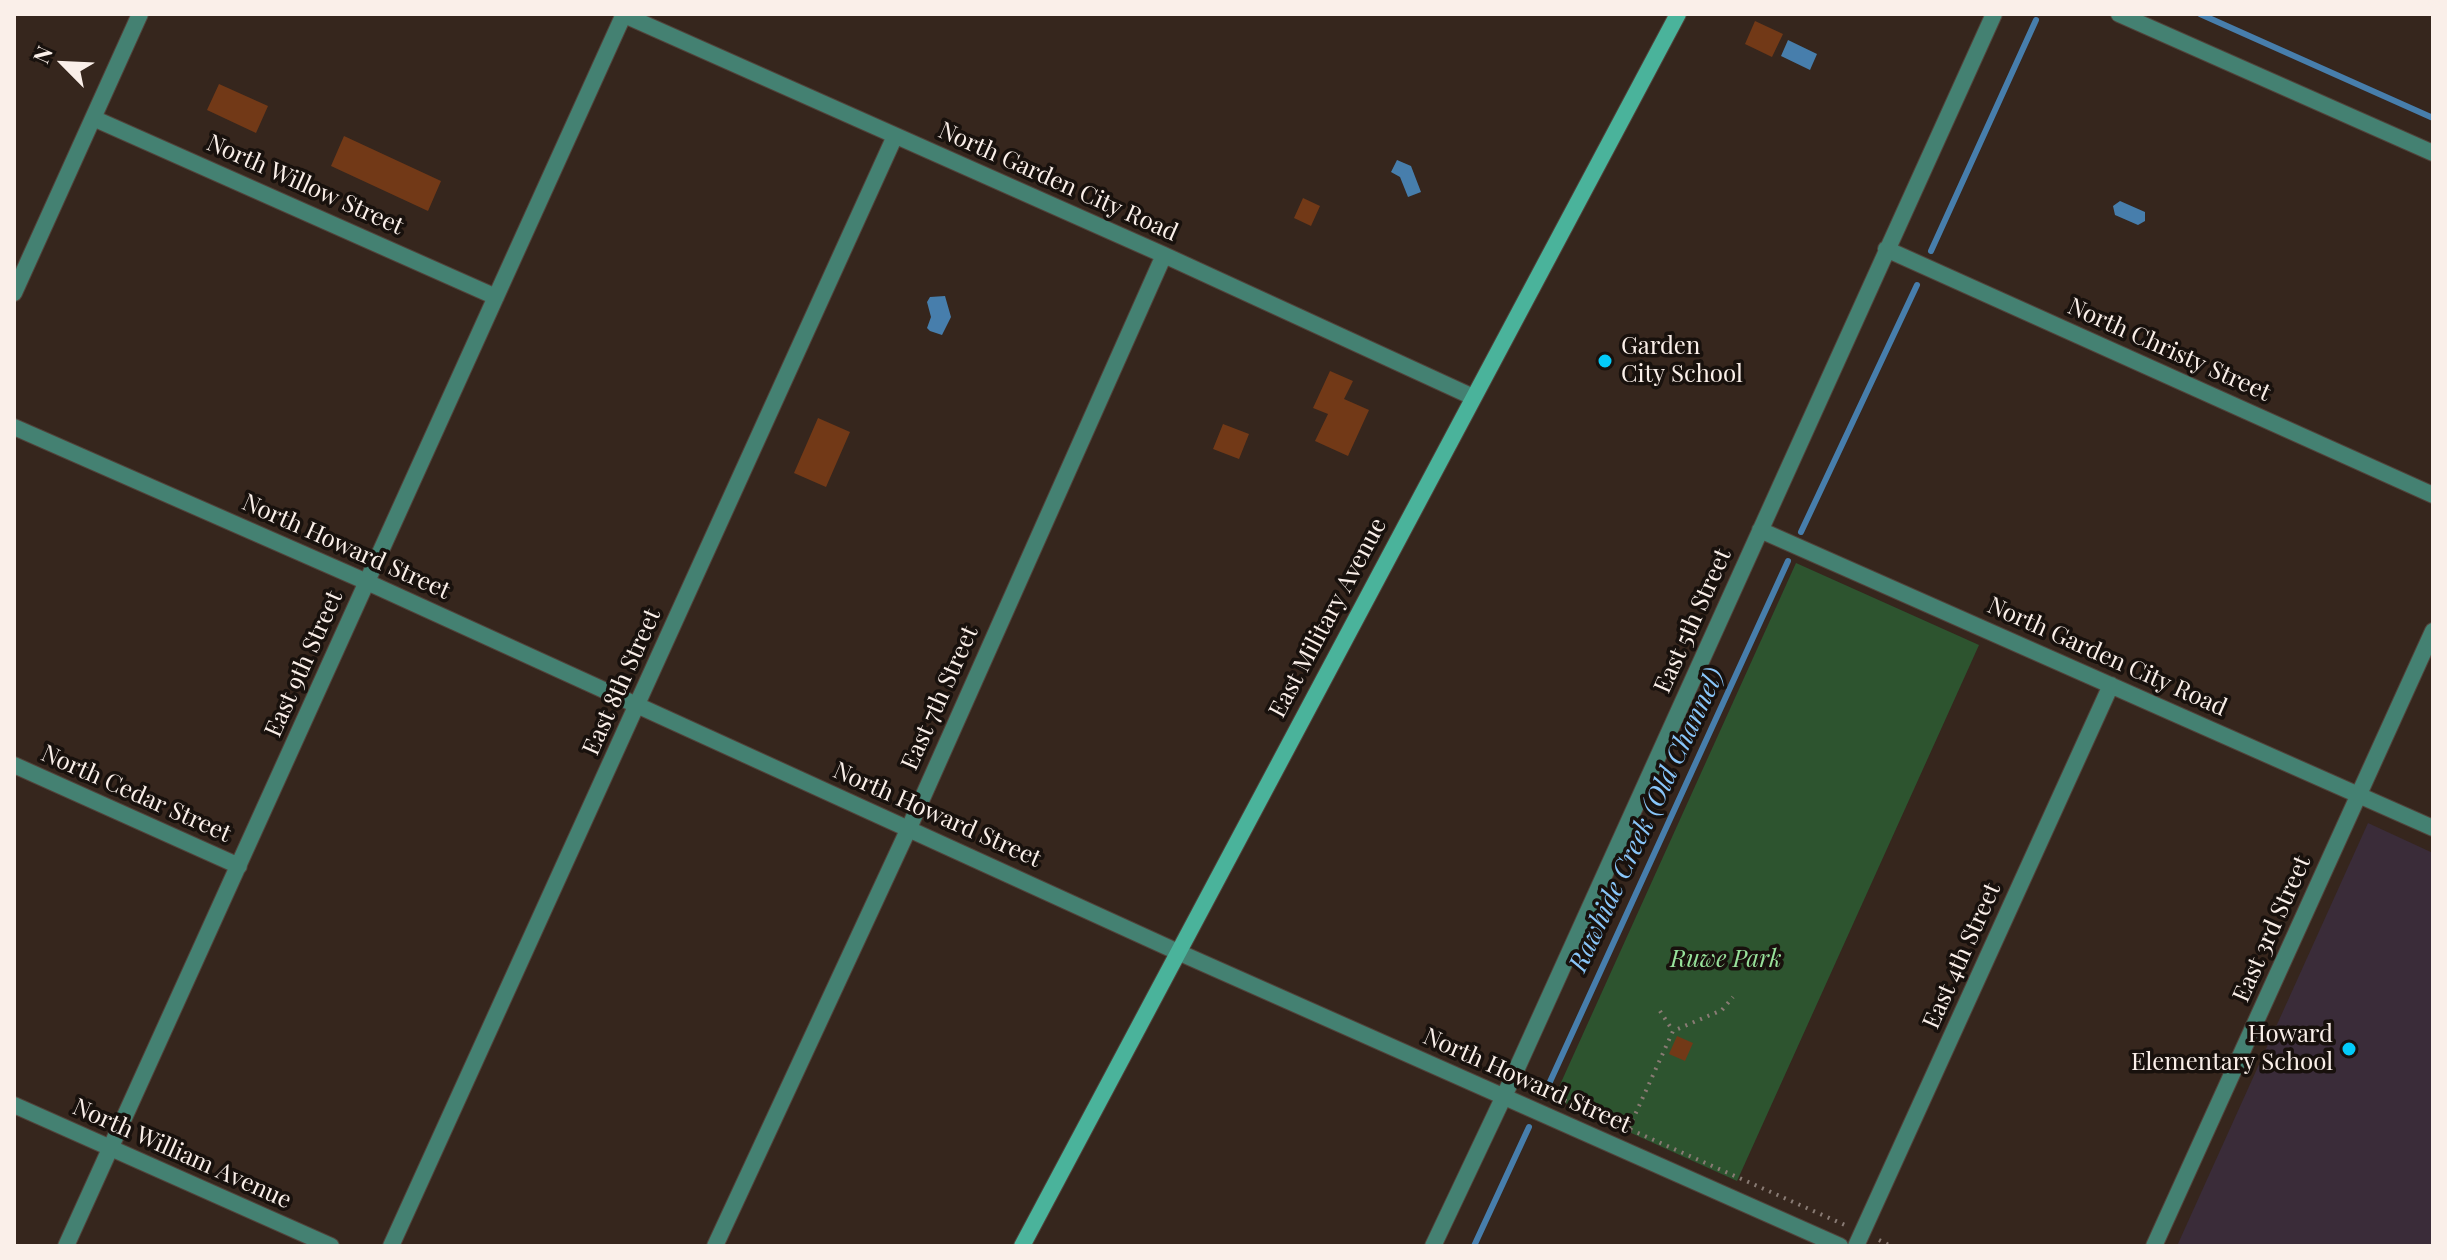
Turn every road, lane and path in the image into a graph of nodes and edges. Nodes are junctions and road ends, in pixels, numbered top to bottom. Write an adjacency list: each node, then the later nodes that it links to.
1 (140, 14): 6 (street)
2 (623, 14): 7 (street, North Garden City Road); 12 (street, East 9th Street)
3 (1678, 14): 13 (main road, East Military Avenue)
4 (1994, 14): 9 (street, East 5th Street)
5 (2119, 14): 8 (street)
6 (93, 118): 11 (street); 12 (street, North Willow Street)
7 (895, 136): 10 (street, North Garden City Road); 20 (street, East 8th Street)
8 (2433, 153)
9 (1886, 249): 15 (street, North Christy Street); 16 (street, East 5th Street)
10 (1164, 255): 13 (street, North Garden City Road); 23 (street, East 7th Street)
11 (14, 293)
12 (496, 297): 17 (street, East 9th Street)
13 (1473, 397): 26 (main road, East Military Avenue)
14 (14, 427): 17 (street, North Howard Street)
15 (2433, 495)
16 (1760, 530): 19 (street, North Garden City Road); 31 (street, East 5th Street)
17 (367, 582): 20 (street, North Howard Street); 25 (street, East 9th Street)
18 (2433, 631): 22 (street, East 3rd Street)
19 (2111, 685): 22 (street, North Garden City Road); 35 (street, East 4th Street)
20 (638, 707): 23 (street, North Howard Street); 38 (street, East 8th Street)
21 (14, 765): 25 (street, North Cedar Street)
22 (2359, 795): 24 (street, North Garden City Road); 44 (street, East 3rd Street)
23 (909, 828): 26 (street, North Howard Street); 39 (street, East 7th Street)
24 (2433, 828)
25 (239, 866): 34 (street, East 9th Street)
26 (1178, 952): 31 (street, North Howard Street); 40 (main road, East Military Avenue)
27 (1733, 997): 29 (path)
28 (1660, 1011): 29 (path)
29 (1673, 1031): 33 (path)
30 (1528, 1083): 33 (path)
31 (1504, 1096): 41 (street, East 5th Street); 42 (street, North Howard Street)
32 (14, 1105): 34 (street, North William Avenue)
33 (1629, 1128): 35 (path)
34 (110, 1148): 36 (street, East 9th Street); 37 (street, North William Avenue)
35 (1859, 1240): 43 (path)
36 (66, 1246)
37 (331, 1246)
38 (391, 1246)
39 (715, 1246)
40 (1022, 1246)
41 (1433, 1246)
42 (1840, 1246)
43 (1891, 1246)
44 (2154, 1246)

